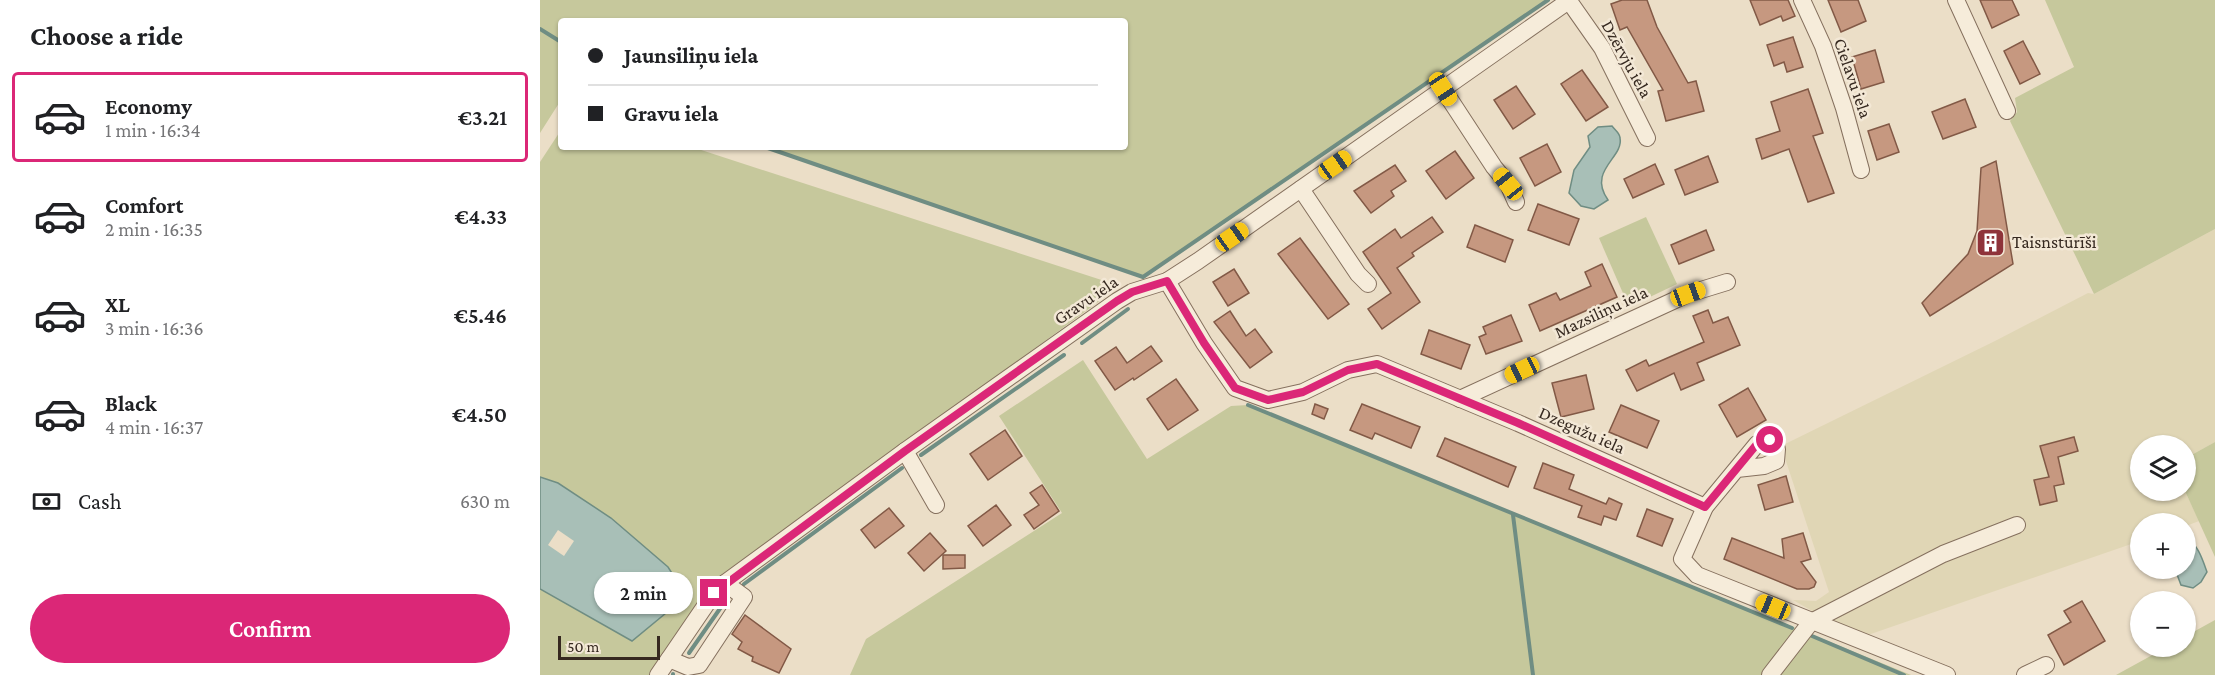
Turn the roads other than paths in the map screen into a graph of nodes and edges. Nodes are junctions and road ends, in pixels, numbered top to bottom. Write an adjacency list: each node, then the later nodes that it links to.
1 (1570, 0): 4 (street, Gravu iela); 6 (street, Dzērvju iela)
2 (1802, 0): 7 (street, Cielavu iela)
3 (1956, 0): 5 (street)
4 (1443, 89): 8 (street, Gravu iela); 9 (street)
5 (2007, 111)
6 (1647, 138)
7 (1861, 170)
8 (1301, 189): 10 (street, Gravu iela); 12 (street)
9 (1516, 202)
10 (1167, 281): 13 (street, Dzegužu iela); 14 (street, Gravu iela)
11 (1727, 282): 13 (street, Mazsiliņu iela)
12 (1368, 284)
13 (1460, 399): 17 (street, Dzegužu iela)
14 (905, 451): 16 (street); 19 (street, Gravu iela)
15 (1737, 469): 17 (street)
16 (936, 505)
17 (1705, 507): 20 (street)
18 (2017, 525): 20 (street)
19 (725, 583): 21 (street, Gravu iela); 21 (street)
20 (1811, 622): 24 (street); 25 (street)
21 (669, 659): 23 (street, Gravu iela)
22 (2046, 665): 26 (street)
23 (658, 675)
24 (1770, 675)
25 (1947, 675)
26 (2025, 675)

